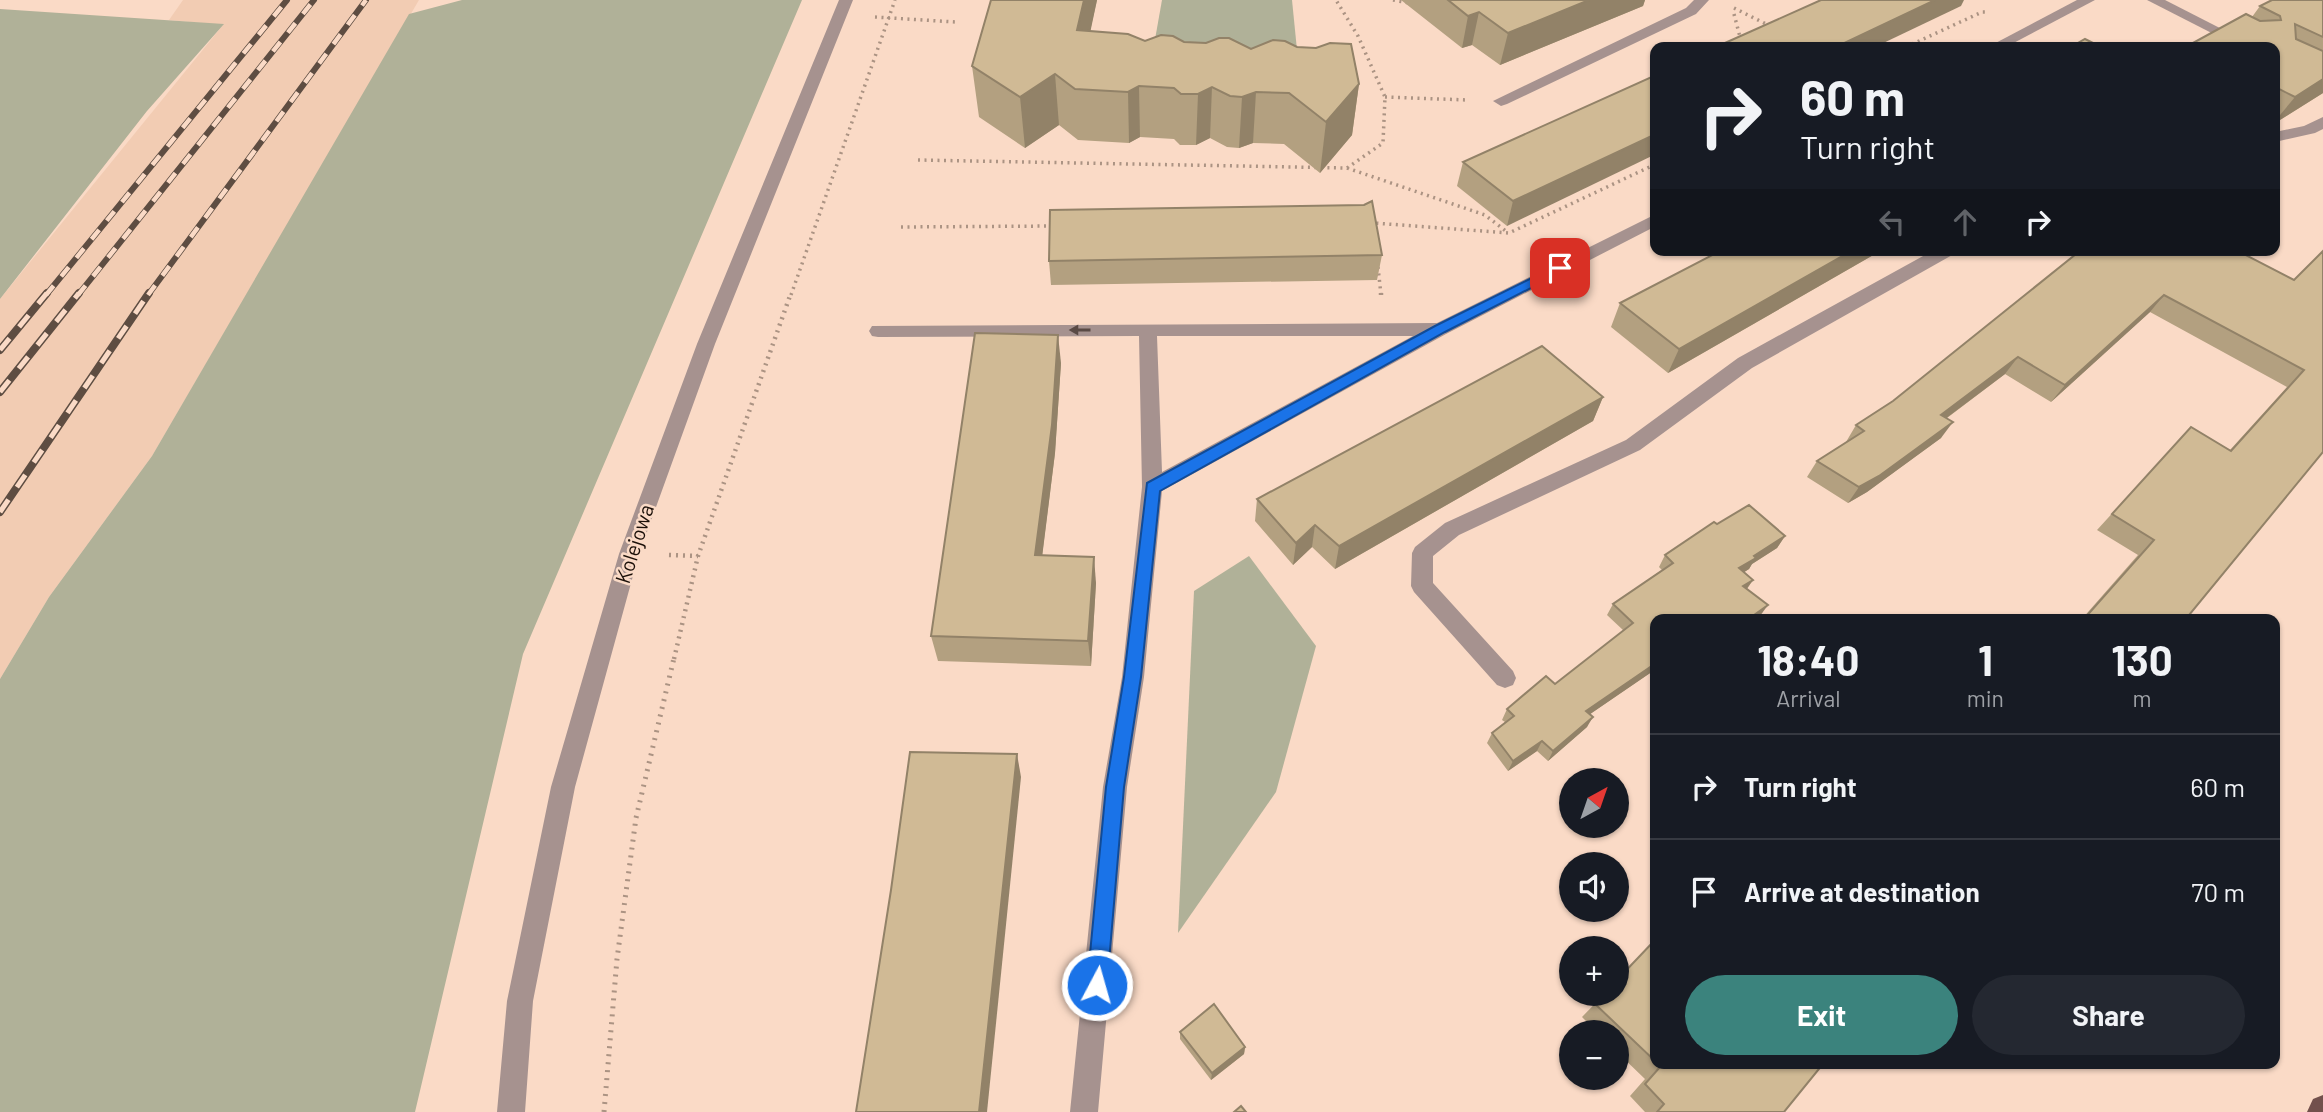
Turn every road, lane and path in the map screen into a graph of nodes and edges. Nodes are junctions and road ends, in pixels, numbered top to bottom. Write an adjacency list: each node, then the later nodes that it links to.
1 (846, 0): 35 (street, Kolejowa)
2 (895, 0): 9 (path)
3 (1336, 0): 15 (path)
4 (1393, 0): 8 (path)
5 (1702, 0): 16 (street)
6 (2088, 0): 13 (street)
7 (2154, 0): 14 (street)
8 (1421, 4)
9 (889, 18): 10 (path); 36 (path)
10 (955, 22)
11 (1776, 30): 12 (path)
12 (1744, 42)
13 (2005, 42)
14 (2240, 42)
15 (1385, 97): 16 (path); 21 (path)
16 (1501, 101)
17 (2323, 122): 18 (street)
18 (2280, 136)
19 (918, 160): 21 (path)
20 (1650, 167): 25 (path)
21 (1346, 168): 25 (path)
22 (1650, 222): 30 (street)
23 (1067, 226): 24 (path)
24 (901, 227)
25 (1509, 233): 26 (path)
26 (1376, 236)
27 (1937, 256): 34 (street)
28 (1378, 263): 29 (path)
29 (1384, 329): 30 (street); 31 (street)
30 (1440, 329): 33 (street)
31 (1148, 330): 32 (street, one-way to 32); 33 (street)
32 (878, 331)
33 (1152, 487): 37 (street)
34 (1505, 678)
35 (511, 1112)
36 (604, 1112)
37 (1084, 1112)

